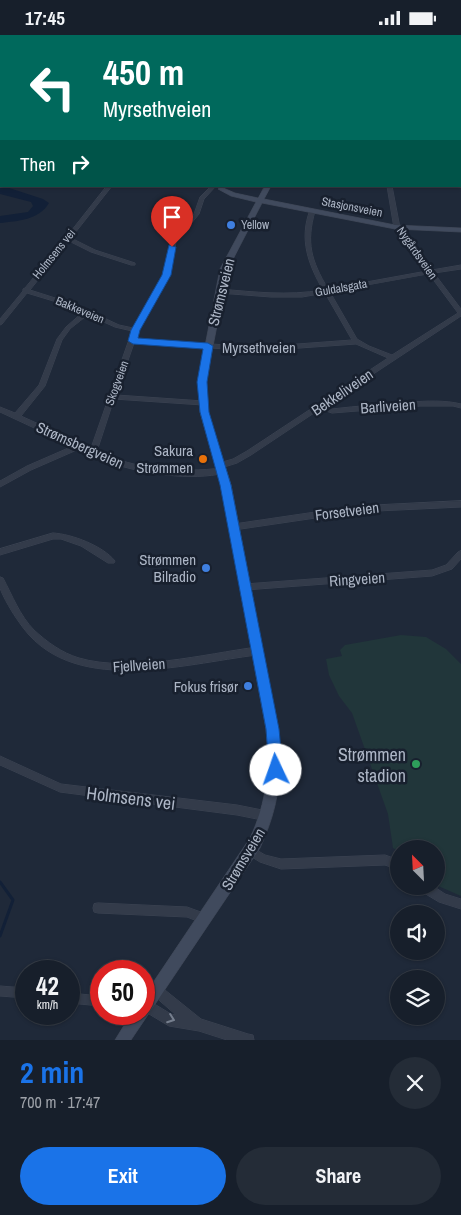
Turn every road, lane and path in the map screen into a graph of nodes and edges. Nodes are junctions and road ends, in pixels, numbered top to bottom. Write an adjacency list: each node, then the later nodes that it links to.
1 (109, 187): 9 (street, Holmsens vei)
2 (212, 187): 5 (main road, Stasjonsveien); 19 (street, Skogveien)
3 (267, 187): 5 (main road, Strømsveien)
4 (389, 187): 7 (street, Nygårdsveien)
5 (260, 201): 6 (main road, Stasjonsveien); 14 (main road, Strømsveien)
6 (312, 211): 7 (main road, Stasjonsveien); 15 (street)
7 (397, 228): 8 (main road, Stasjonsveien); 12 (street, Nygårdsveien)
8 (461, 230)
9 (67, 238): 10 (street); 13 (street, Holmsens vei)
10 (133, 264)
11 (461, 267): 12 (street, Guldalsgata)
12 (430, 272): 15 (street, Guldalsgata); 17 (street, Nygårdsveien)
13 (25, 290): 16 (street, Bakkeveien); 18 (street, Holmsens vei)
14 (219, 291): 15 (street, Guldalsgata); 22 (main road, Strømsveien)
15 (327, 291): 21 (street)
16 (87, 312): 19 (street, Bakkeveien); 29 (street)
17 (461, 313): 23 (street, Bekkeliveien)
18 (0, 323)
19 (136, 330): 20 (street, Skogveien)
20 (133, 341): 22 (street, Myrsethveien); 24 (street, Skogveien)
21 (356, 342): 22 (street, Myrsethveien); 23 (street)
22 (208, 346): 25 (main road, Strømsveien)
23 (393, 358): 27 (street, Bekkeliveien)
24 (112, 397): 25 (street); 31 (street, Skogveien)
25 (203, 403): 32 (main road, Strømsveien)
26 (459, 405): 27 (street, Barliveien)
27 (320, 407): 32 (street, Bekkeliveien)
28 (0, 409): 29 (street, Strømsbergveien)
29 (16, 417): 30 (street, Strømsbergveien)
30 (79, 446): 31 (street, Strømsbergveien); 33 (street)
31 (93, 452): 32 (street, Strømsbergveien)
32 (222, 468): 35 (main road, Strømsveien)
33 (0, 485)
34 (461, 504): 35 (street, Forsetveien)
35 (234, 527): 40 (main road, Strømsveien)
36 (0, 552): 38 (street)
37 (461, 554): 40 (street, Ringveien)
38 (111, 561)
39 (0, 579): 41 (street, Fjellveien)
40 (245, 587): 41 (main road, Strømsveien)
41 (257, 651): 43 (main road, Strømsveien)
42 (0, 760): 43 (street, Holmsens vei)
43 (267, 816): 44 (main road, Strømsveien)
44 (250, 851): 45 (street); 49 (main road, Strømsveien)
45 (390, 862)
46 (438, 895): 47 (street)
47 (461, 904)
48 (98, 908): 49 (street)
49 (205, 919): 50 (main road, Strømsveien)
50 (156, 990): 55 (street)
51 (0, 991): 52 (street)
52 (15, 992)
53 (155, 1014): 55 (street, one-way to 55)
54 (132, 1025): 56 (main road, Strømsveien)
55 (198, 1025): 57 (street)
56 (122, 1040)
57 (248, 1040)

